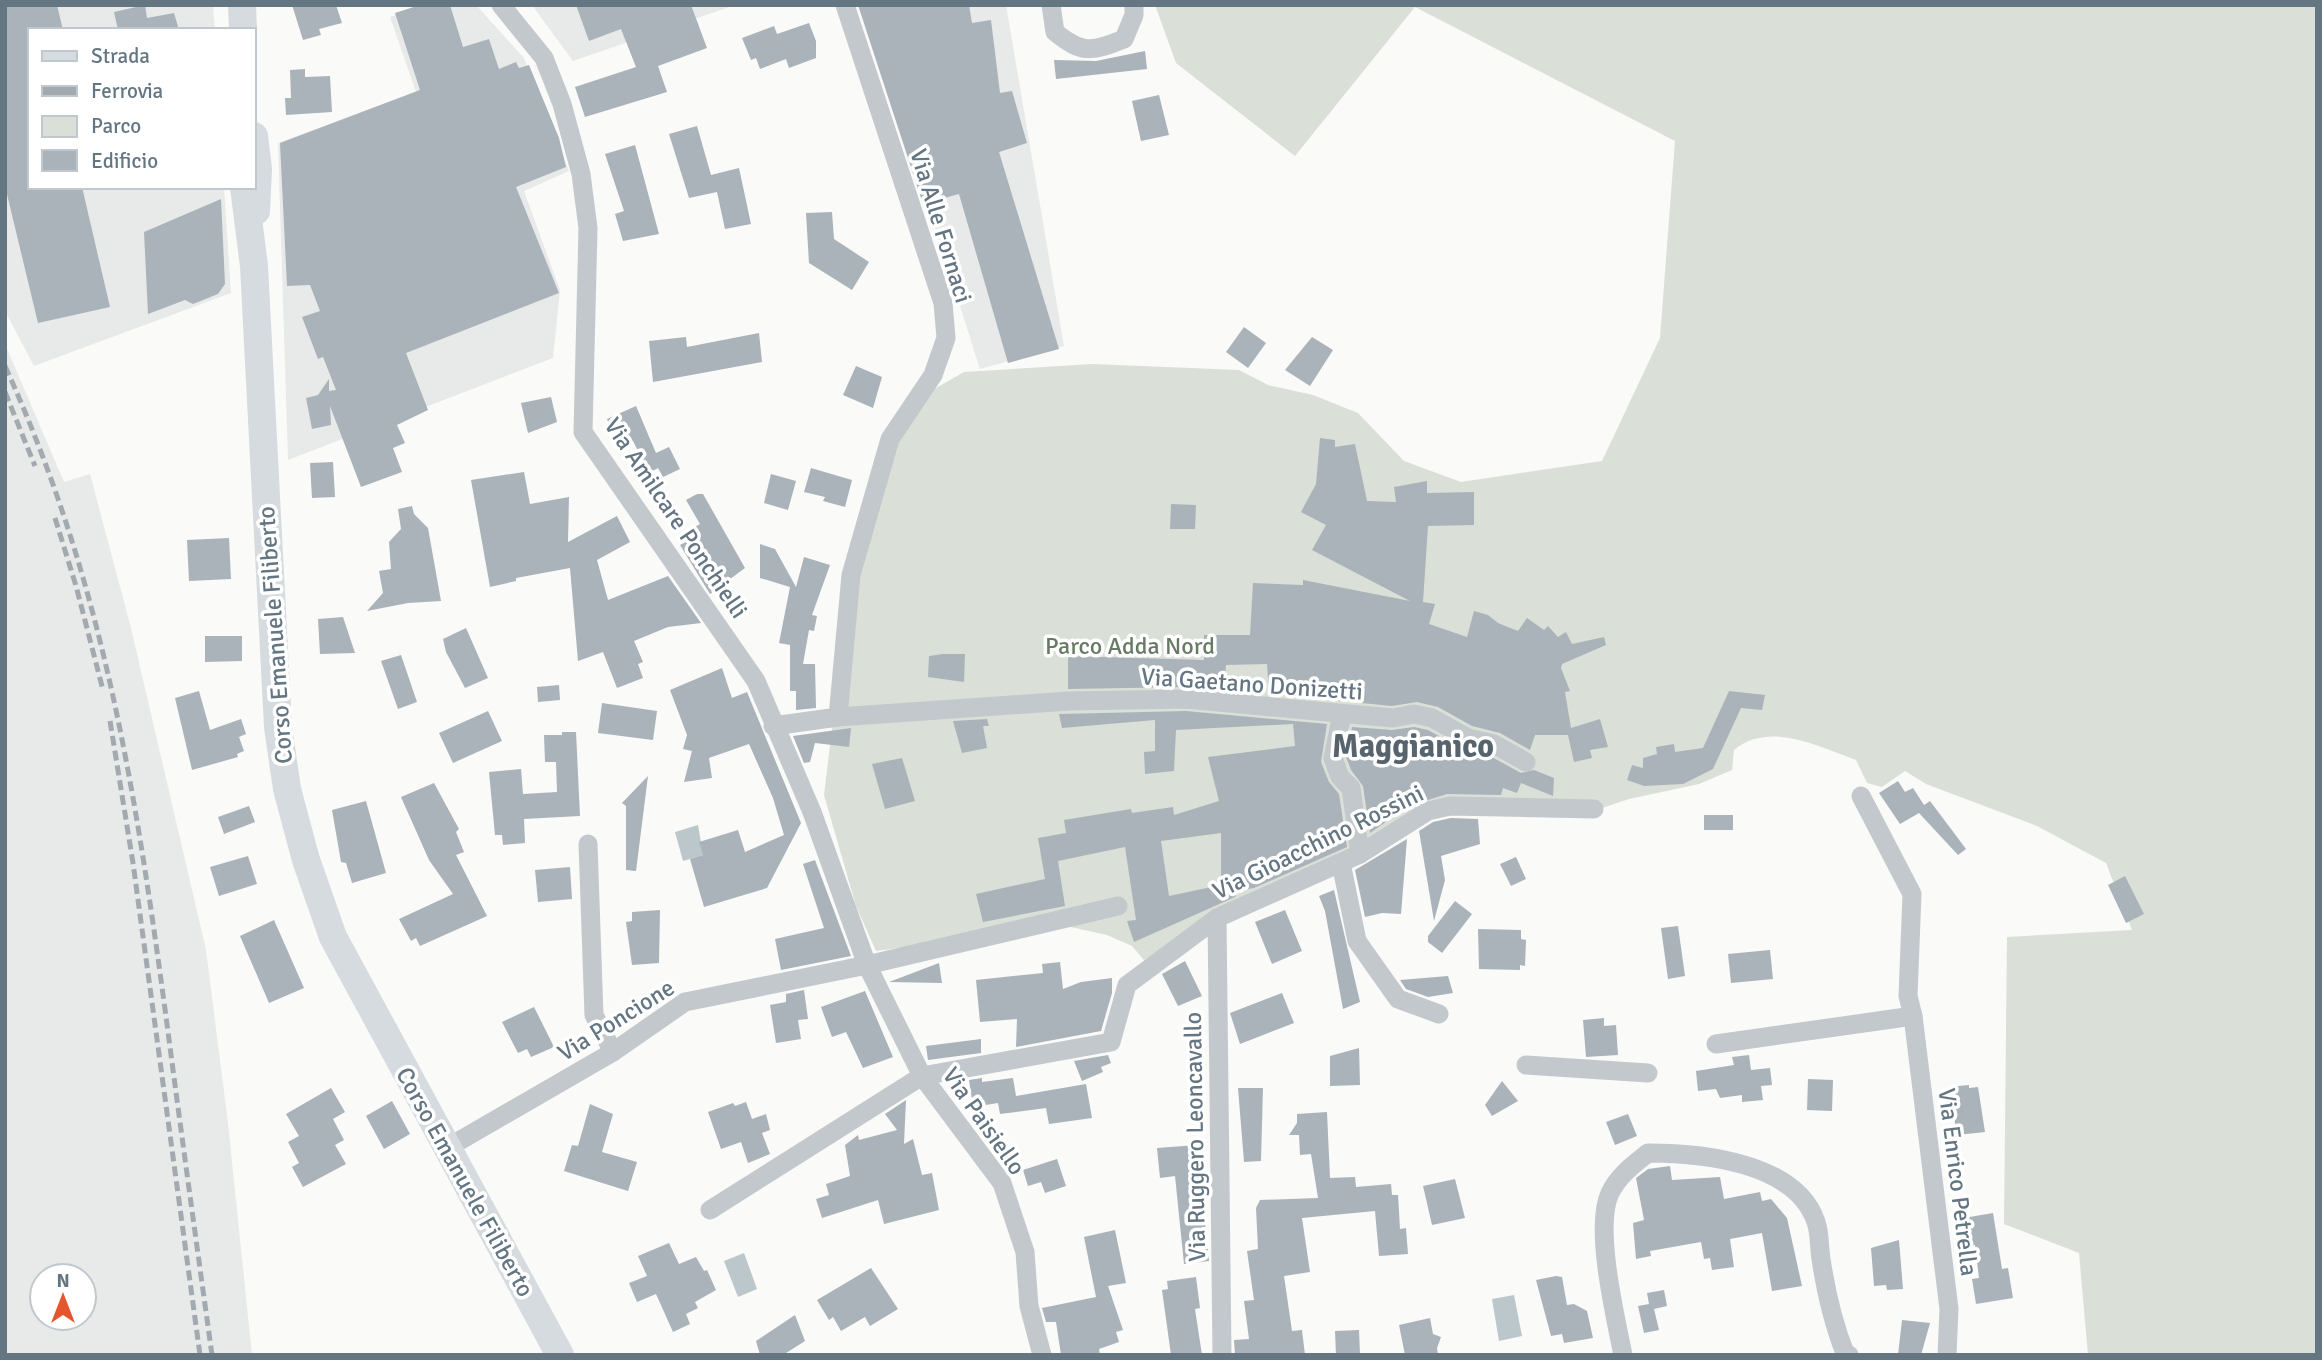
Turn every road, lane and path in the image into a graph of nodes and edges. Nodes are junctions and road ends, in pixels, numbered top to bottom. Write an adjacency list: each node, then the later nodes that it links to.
1 (242, 5): 6 (main road)
2 (501, 5): 12 (street, Via Amilcare Ponchielli)
3 (845, 5): 11 (street, Via Alle Fornaci)
4 (1051, 5): 5 (street)
5 (1135, 5)
6 (243, 28)
7 (256, 152): 9 (main road)
8 (244, 189): 9 (main road, Corso Emanuele Filiberto)
9 (254, 267): 29 (main road, Corso Emanuele Filiberto)
10 (1342, 714): 11 (street, Via Gaetano Donizetti); 13 (street, Via Gaetano Donizetti); 17 (street)
11 (838, 718): 12 (street)
12 (773, 726): 21 (street, Via Amilcare Ponchielli)
13 (1526, 762)
14 (1861, 796): 23 (street, Via Enrico Petrella)
15 (1594, 808): 17 (street, Via Gioacchino Rossini)
16 (588, 844): 25 (street)
17 (1360, 854): 18 (street, Via Gioacchino Rossini)
18 (1341, 863): 20 (street, Via Gioacchino Rossini); 22 (street)
19 (1118, 906): 21 (street, Via Poncione)
20 (1217, 918): 28 (street, Via Gioacchino Rossini); 33 (street, Via Ruggero Leoncavallo)
21 (867, 965): 25 (street, Via Poncione); 28 (street, Via Paisiello)
22 (1439, 1014)
23 (1913, 1016): 24 (street); 36 (street, Via Enrico Petrella)
24 (1716, 1044)
25 (613, 1052): 29 (street, Via Poncione)
26 (1526, 1065): 27 (street)
27 (1647, 1073)
28 (922, 1076): 30 (street); 32 (street, Via Paisiello)
29 (447, 1148): 31 (main road, Corso Emanuele Filiberto)
30 (710, 1210)
31 (560, 1355)
32 (1042, 1355)
33 (1222, 1355)
34 (1623, 1355): 35 (street)
35 (1849, 1355)
36 (1947, 1355)

